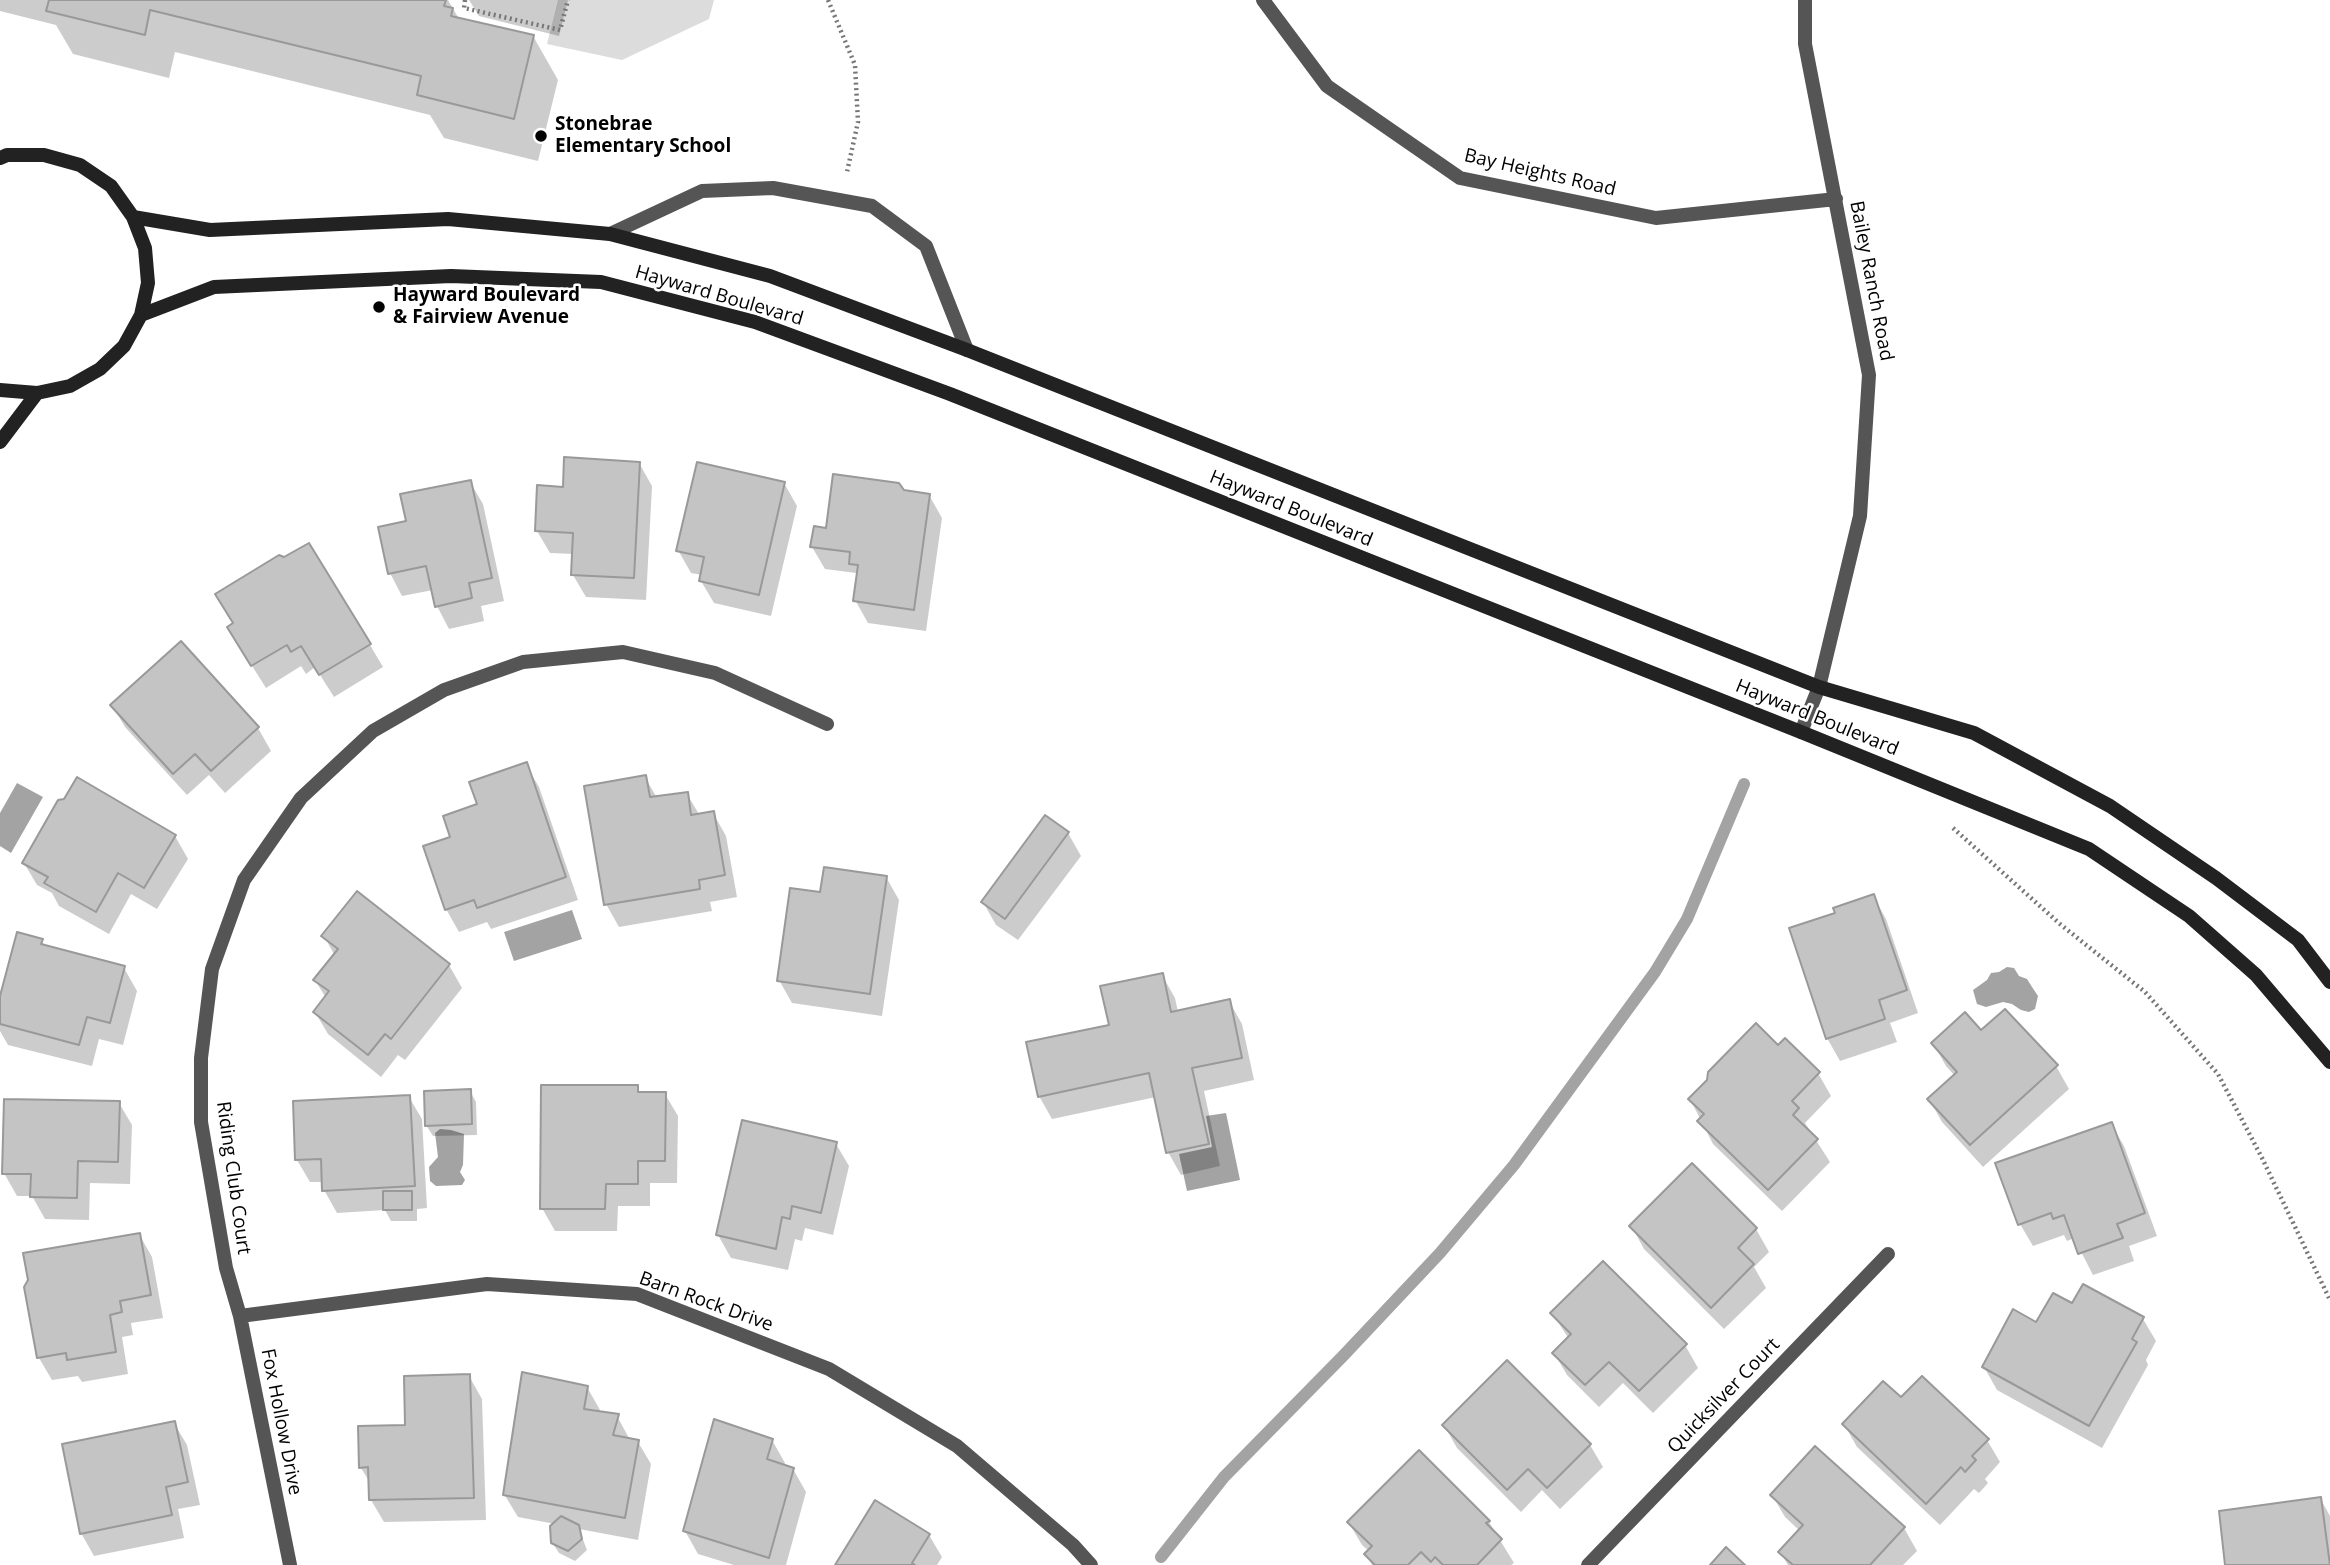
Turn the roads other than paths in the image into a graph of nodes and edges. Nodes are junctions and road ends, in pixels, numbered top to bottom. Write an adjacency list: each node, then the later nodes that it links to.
1 (1262, 0): 4 (street, Bay Heights Road)
2 (1805, 0): 4 (street, Bailey Ranch Road)
3 (0, 158): 5 (main road)
4 (1836, 200): 12 (street, Bailey Ranch Road)
5 (133, 217): 6 (main road, Hayward Boulevard); 7 (main road)
6 (610, 234): 8 (main road, Hayward Boulevard); 8 (street)
7 (141, 315): 10 (main road); 14 (main road, Hayward Boulevard)
8 (967, 350): 12 (main road, Hayward Boulevard)
9 (0, 390): 10 (main road)
10 (37, 393): 11 (main road)
11 (0, 442)
12 (1819, 687): 14 (street, Bailey Ranch Road); 15 (main road, Hayward Boulevard)
13 (827, 724): 18 (street, Riding Club Court)
14 (1801, 732): 16 (main road, Hayward Boulevard)
15 (2330, 982)
16 (2330, 1062)
17 (1888, 1254): 22 (street, Quicksilver Court)
18 (232, 1287): 19 (street, Fox Hollow Drive)
19 (240, 1315): 20 (street, Fox Hollow Drive); 21 (street, Barn Rock Drive)
20 (290, 1565)
21 (1091, 1565)
22 (1588, 1565)

